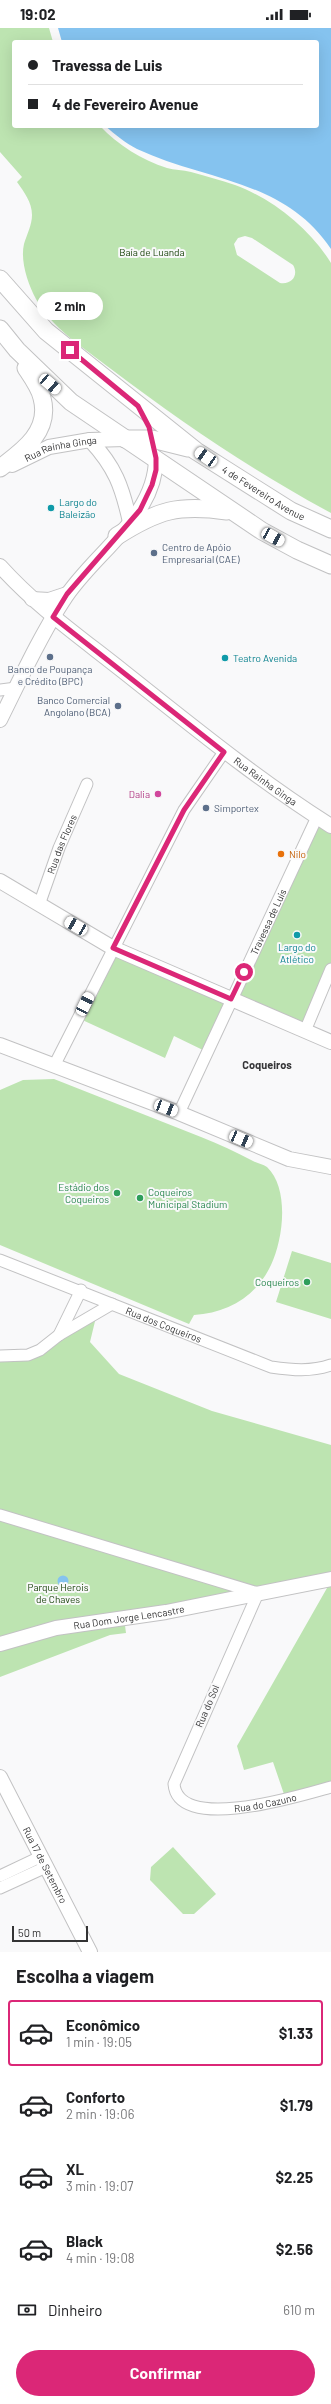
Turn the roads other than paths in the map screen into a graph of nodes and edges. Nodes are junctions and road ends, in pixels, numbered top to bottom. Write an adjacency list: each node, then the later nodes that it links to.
1 (0, 279): 4 (main road, 4 de Fevereiro Avenue)
2 (0, 328): 3 (main road)
3 (17, 350): 5 (main road); 10 (main road)
4 (130, 397): 6 (main road); 8 (main road, 4 de Fevereiro Avenue)
5 (125, 439): 6 (main road); 7 (street, Rua Rainha Ginga); 9 (main road)
6 (152, 439): 8 (main road); 9 (main road)
7 (90, 440): 11 (street, Rua Rainha Ginga); 13 (street)
8 (196, 451): 14 (main road, 4 de Fevereiro Avenue)
9 (156, 458): 12 (main road); 13 (street)
10 (0, 468)
11 (0, 472)
12 (231, 511): 15 (main road); 16 (main road)
13 (130, 522): 15 (street)
14 (331, 529)
15 (116, 536): 18 (street)
16 (331, 565)
17 (0, 566): 19 (street, Rua Rainha Ginga)
18 (67, 594): 19 (street); 20 (street)
19 (32, 599): 20 (street, Rua Rainha Ginga)
20 (53, 617): 21 (street); 24 (street, Rua Rainha Ginga)
21 (16, 688): 22 (street); 23 (street)
22 (0, 690)
23 (0, 720)
24 (224, 752): 26 (street, Rua Rainha Ginga); 30 (street)
25 (88, 784): 29 (street, Rua das Flores)
26 (317, 817): 27 (street, Rua Rainha Ginga); 32 (street, Travessa de Luis)
27 (331, 826)
28 (0, 881): 29 (street)
29 (39, 905): 30 (street)
30 (113, 948): 32 (street); 36 (street)
31 (331, 969): 33 (street)
32 (231, 999): 33 (street); 37 (street, Travessa de Luis)
33 (305, 1030): 34 (street)
34 (331, 1042)
35 (0, 1045): 36 (street)
36 (54, 1066): 37 (street)
37 (179, 1113): 38 (street)
38 (331, 1167)
39 (0, 1260): 40 (street, Rua dos Coqueiros)
40 (81, 1290): 41 (street, Rua dos Coqueiros); 42 (street)
41 (112, 1304): 42 (street); 44 (street, Rua dos Coqueiros)
42 (59, 1335): 43 (street)
43 (0, 1356)
44 (331, 1365)
45 (0, 1515): 47 (street)
46 (331, 1579): 47 (street, Rua Dom Jorge Lencastre)
47 (258, 1593): 48 (street, Rua Dom Jorge Lencastre); 51 (street, Rua do Sol)
48 (0, 1644)
49 (0, 1777): 52 (street, Rua 17 de Setembro)
50 (331, 1787): 51 (street, Rua do Cazuno)
51 (199, 1806)
52 (43, 1862): 53 (street); 54 (street); 55 (street, Rua 17 de Setembro)
53 (0, 1876)
54 (0, 1888)
55 (90, 1952)

